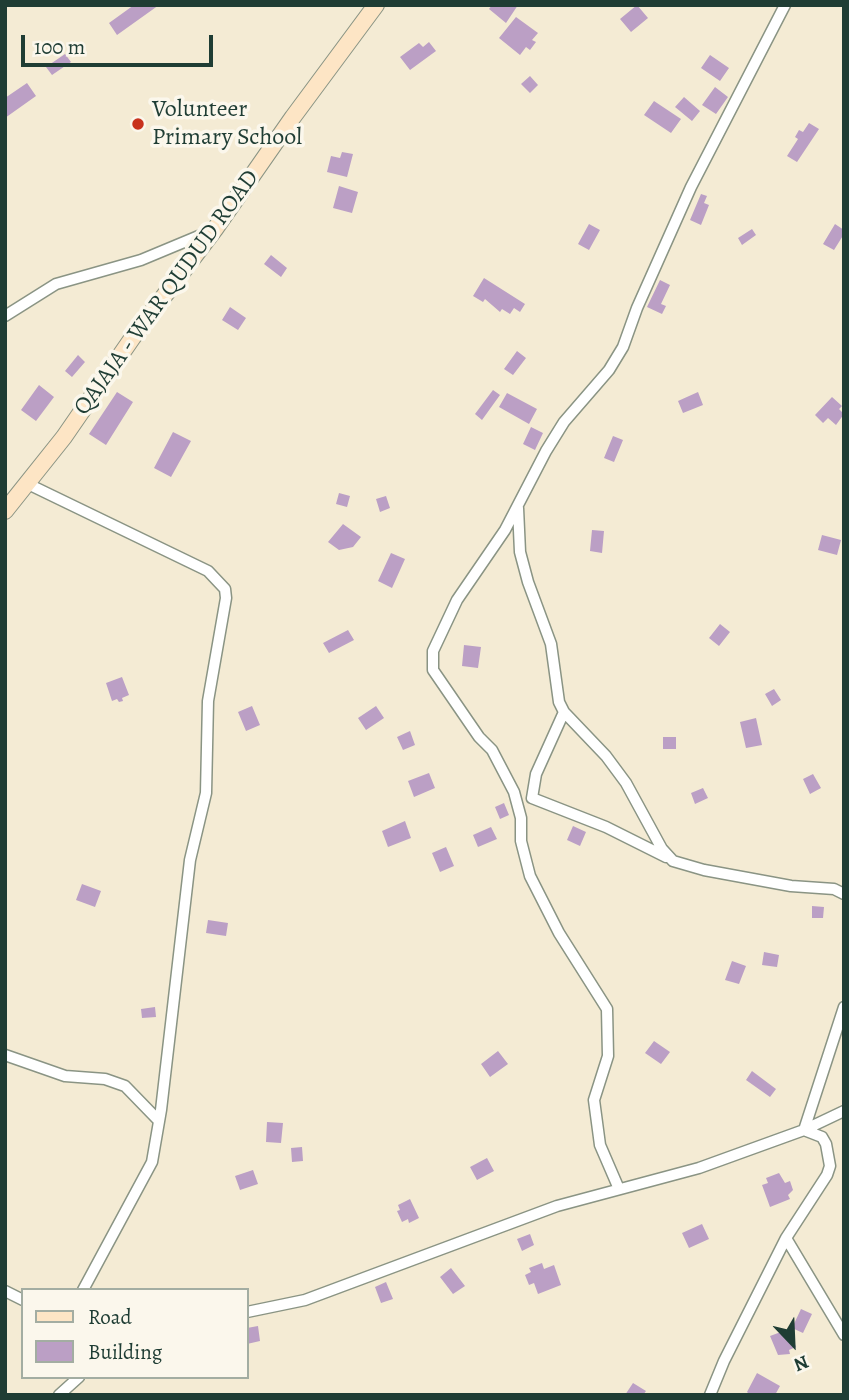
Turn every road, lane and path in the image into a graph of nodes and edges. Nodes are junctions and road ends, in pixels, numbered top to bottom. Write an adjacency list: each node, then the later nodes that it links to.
1 (376, 5): 3 (street, QAJAJA - WAR QUDUD ROAD)
2 (785, 5): 6 (street)
3 (215, 229): 4 (street); 5 (street, QAJAJA - WAR QUDUD ROAD)
4 (5, 316)
5 (28, 484): 7 (street, QAJAJA - WAR QUDUD ROAD); 16 (street)
6 (518, 505): 8 (street); 10 (street)
7 (5, 511)
8 (564, 712): 9 (street); 11 (street)
9 (532, 797): 10 (street); 11 (street)
10 (521, 818): 18 (street)
11 (673, 861): 12 (street)
12 (844, 894)
13 (844, 1007): 17 (street)
14 (5, 1055): 16 (street)
15 (844, 1111): 17 (street)
16 (159, 1121): 20 (street)
17 (804, 1130): 18 (street); 19 (street)
18 (619, 1189): 23 (street)
19 (786, 1238): 24 (street); 27 (street)
20 (84, 1288)
21 (5, 1291): 22 (street)
22 (21, 1299)
23 (248, 1312)
24 (844, 1335)
25 (77, 1379): 26 (street)
26 (59, 1395)
27 (710, 1395)

